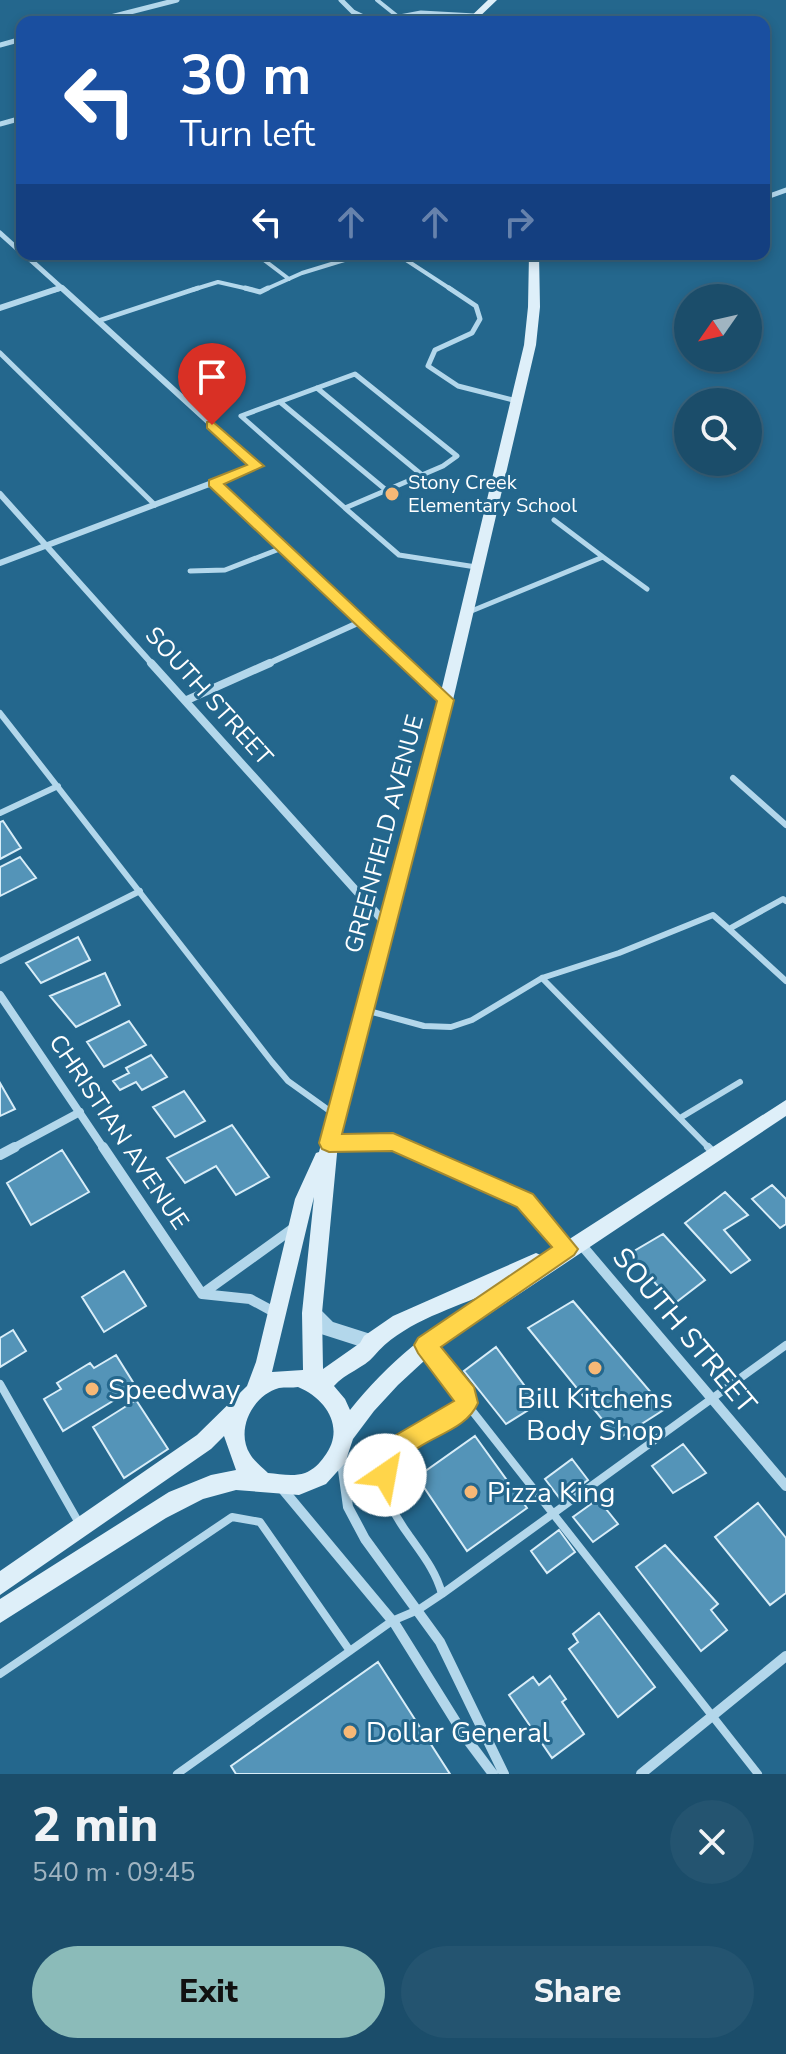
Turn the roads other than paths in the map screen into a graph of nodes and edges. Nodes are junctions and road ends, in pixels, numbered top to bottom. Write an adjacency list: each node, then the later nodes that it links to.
1 (177, 0): 5 (street)
2 (341, 0): 6 (street)
3 (377, 0): 7 (lane)
4 (493, 0): 9 (main road)
5 (114, 16)
6 (361, 16)
7 (397, 16): 8 (street)
8 (453, 16)
9 (475, 16)
10 (0, 233): 11 (street)
11 (16, 247)
12 (31, 260): 18 (street)
13 (264, 260): 17 (lane)
14 (346, 260): 17 (lane)
15 (406, 260): 23 (lane)
16 (534, 260): 23 (main road, GREENFIELD AVENUE)
17 (289, 279): 20 (lane)
18 (61, 288): 19 (street); 20 (street)
19 (0, 308)
20 (98, 321): 26 (street)
21 (0, 353): 29 (lane)
22 (317, 388): 24 (lane); 25 (lane); 25 (lane)
23 (517, 401): 36 (main road, GREENFIELD AVENUE)
24 (280, 402): 27 (lane); 30 (lane)
25 (422, 475): 27 (lane)
26 (214, 483): 29 (street); 33 (street)
27 (386, 490): 30 (lane)
28 (0, 494): 32 (street, SOUTH STREET)
29 (155, 505): 32 (street)
30 (344, 508): 36 (lane)
31 (554, 520): 34 (lane)
32 (47, 546): 35 (street); 41 (street, SOUTH STREET)
33 (282, 548): 37 (lane); 40 (street)
34 (603, 557): 38 (lane); 39 (lane)
35 (0, 563)
36 (476, 567): 39 (main road, GREENFIELD AVENUE)
37 (190, 571)
38 (647, 589)
39 (466, 613): 42 (main road, GREENFIELD AVENUE)
40 (360, 622): 41 (street); 42 (street)
41 (187, 700): 50 (street, SOUTH STREET)
42 (446, 700): 50 (main road, GREENFIELD AVENUE)
43 (0, 713): 45 (lane)
44 (733, 778): 47 (lane)
45 (58, 786): 46 (lane); 48 (lane)
46 (0, 813)
47 (786, 825)
48 (140, 891): 52 (lane); 60 (lane)
49 (786, 901): 51 (lane)
50 (387, 925): 56 (main road, GREENFIELD AVENUE)
51 (729, 929): 53 (lane); 54 (lane)
52 (0, 961)
53 (542, 978): 56 (lane); 61 (lane)
54 (786, 981)
55 (0, 995): 59 (street, CHRISTIAN AVENUE)
56 (365, 1010): 60 (main road, GREENFIELD AVENUE)
57 (740, 1082): 61 (lane)
58 (786, 1107): 63 (main road)
59 (80, 1112): 64 (street); 67 (street, CHRISTIAN AVENUE)
60 (337, 1116): 62 (main road, GREENFIELD AVENUE)
61 (680, 1118): 63 (lane)
62 (329, 1143): 65 (main road, GREENFIELD AVENUE); 66 (lane); 69 (main road, GREENFIELD AVENUE)
63 (714, 1153): 66 (main road)
64 (0, 1155)
65 (298, 1225): 67 (street); 68 (main road, GREENFIELD AVENUE)
66 (572, 1245): 70 (main road); 71 (main road); 76 (street, SOUTH STREET)
67 (202, 1294): 68 (street)
68 (276, 1313): 75 (main road, GREENFIELD AVENUE)
69 (312, 1313): 70 (street); 74 (main road, GREENFIELD AVENUE)
70 (371, 1342): 74 (main road)
71 (426, 1345): 77 (lane); 78 (main road)
72 (786, 1345): 76 (lane)
73 (0, 1384): 82 (lane)
74 (316, 1385): 75 (main road); 78 (main road)
75 (249, 1397): 79 (main road); 82 (main road)
76 (712, 1400): 80 (street, SOUTH STREET); 81 (lane)
77 (466, 1403): 81 (lane); 84 (lane)
78 (343, 1442): 79 (main road); 85 (street)
79 (270, 1483): 86 (main road); 87 (street)
80 (786, 1486)
81 (555, 1515): 84 (lane); 91 (lane)
82 (82, 1529): 83 (main road)
83 (0, 1584)
84 (442, 1594): 85 (lane)
85 (418, 1610): 87 (lane); 94 (street)
86 (0, 1612)
87 (392, 1621): 88 (lane); 93 (street)
88 (350, 1651): 90 (lane); 92 (lane)
89 (786, 1656): 91 (street)
90 (0, 1674)
91 (711, 1717): 95 (street); 96 (lane)
92 (177, 1774)
93 (493, 1774)
94 (504, 1774)
95 (641, 1774)
96 (758, 1774)

